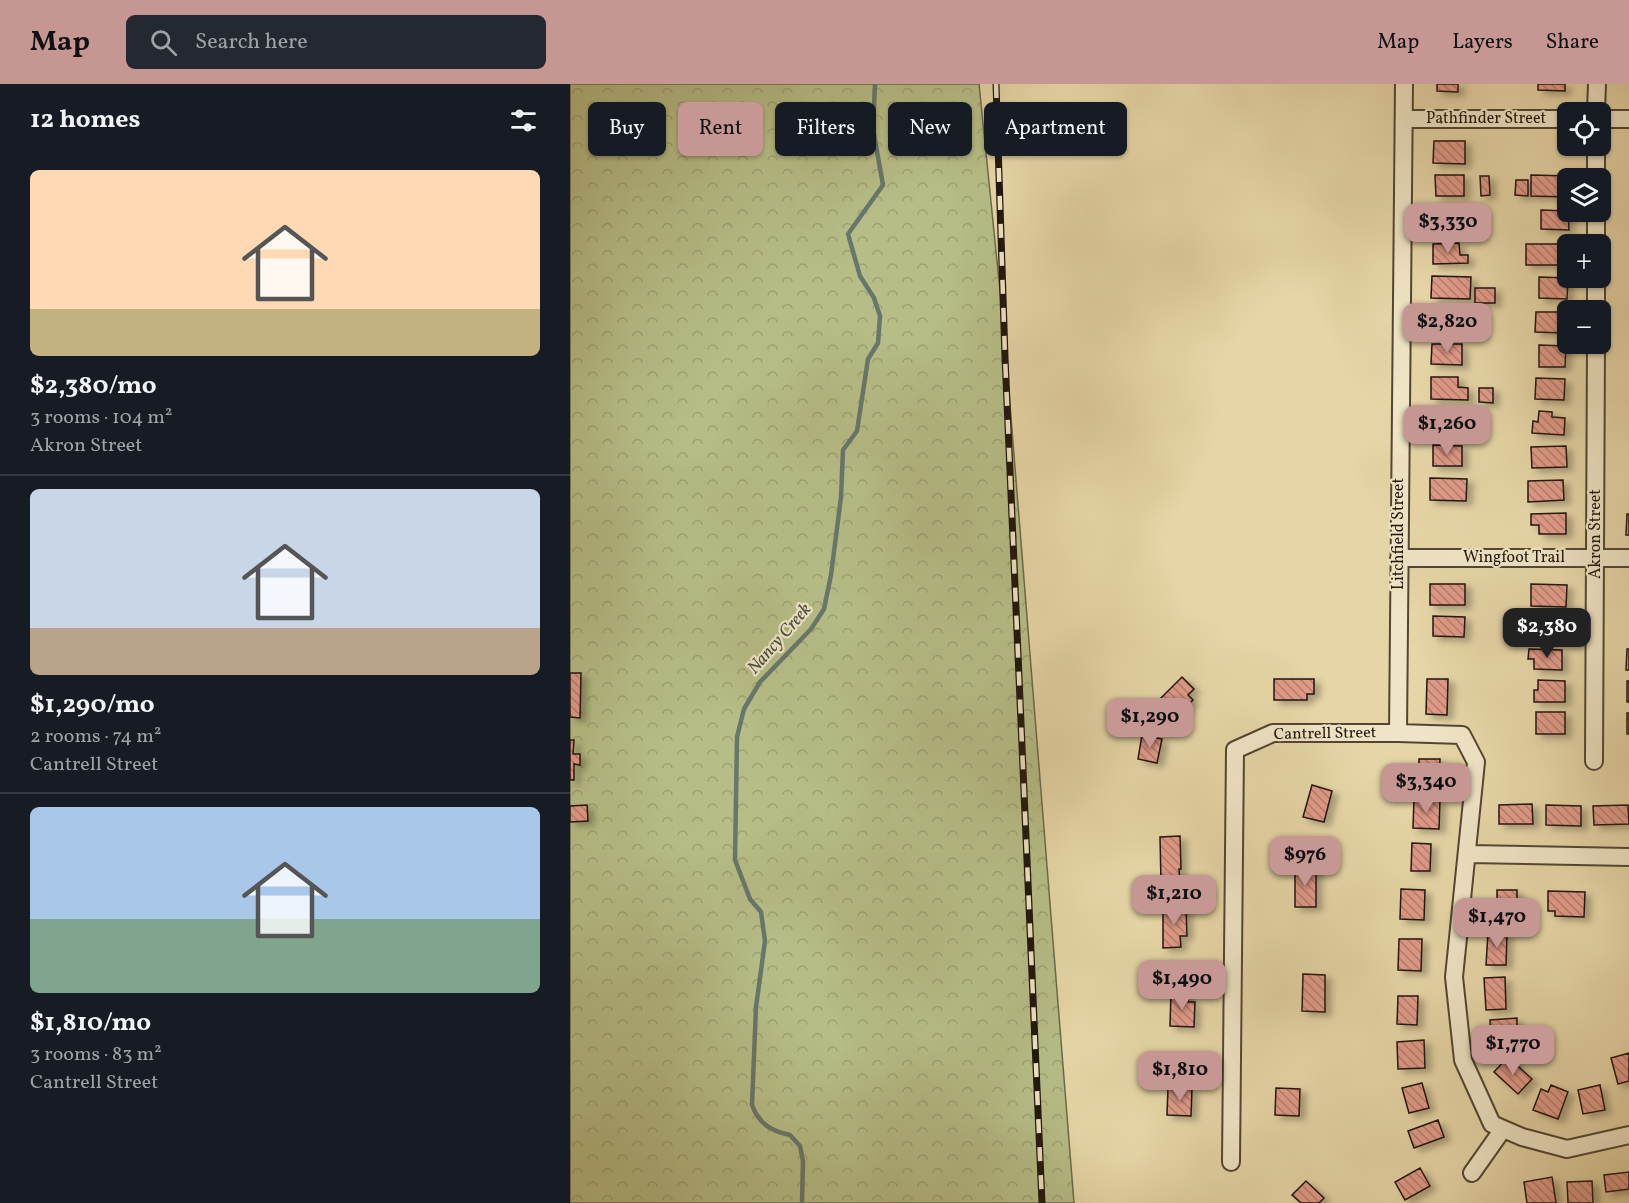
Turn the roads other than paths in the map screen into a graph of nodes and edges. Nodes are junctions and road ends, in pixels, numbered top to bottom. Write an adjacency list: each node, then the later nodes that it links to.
1 (1404, 84): 4 (street, Litchfield Street)
2 (1597, 84): 3 (street)
3 (1596, 102)
4 (1404, 119): 5 (street, Pathfinder Street); 9 (street, Litchfield Street)
5 (1557, 119)
6 (1611, 119): 7 (street)
7 (1629, 119)
8 (1596, 354): 10 (street, Akron Street)
9 (1399, 558): 10 (street, Wingfoot Trail); 12 (street, Litchfield Street)
10 (1596, 558): 11 (street, Wingfoot Trail); 13 (street, Akron Street)
11 (1629, 558)
12 (1398, 733): 14 (street); 18 (street, Cantrell Street)
13 (1594, 761)
14 (1468, 854): 15 (street); 16 (street)
15 (1629, 857)
16 (1503, 1129): 17 (street); 19 (street)
17 (1629, 1135)
18 (1232, 1162)
19 (1472, 1173)

